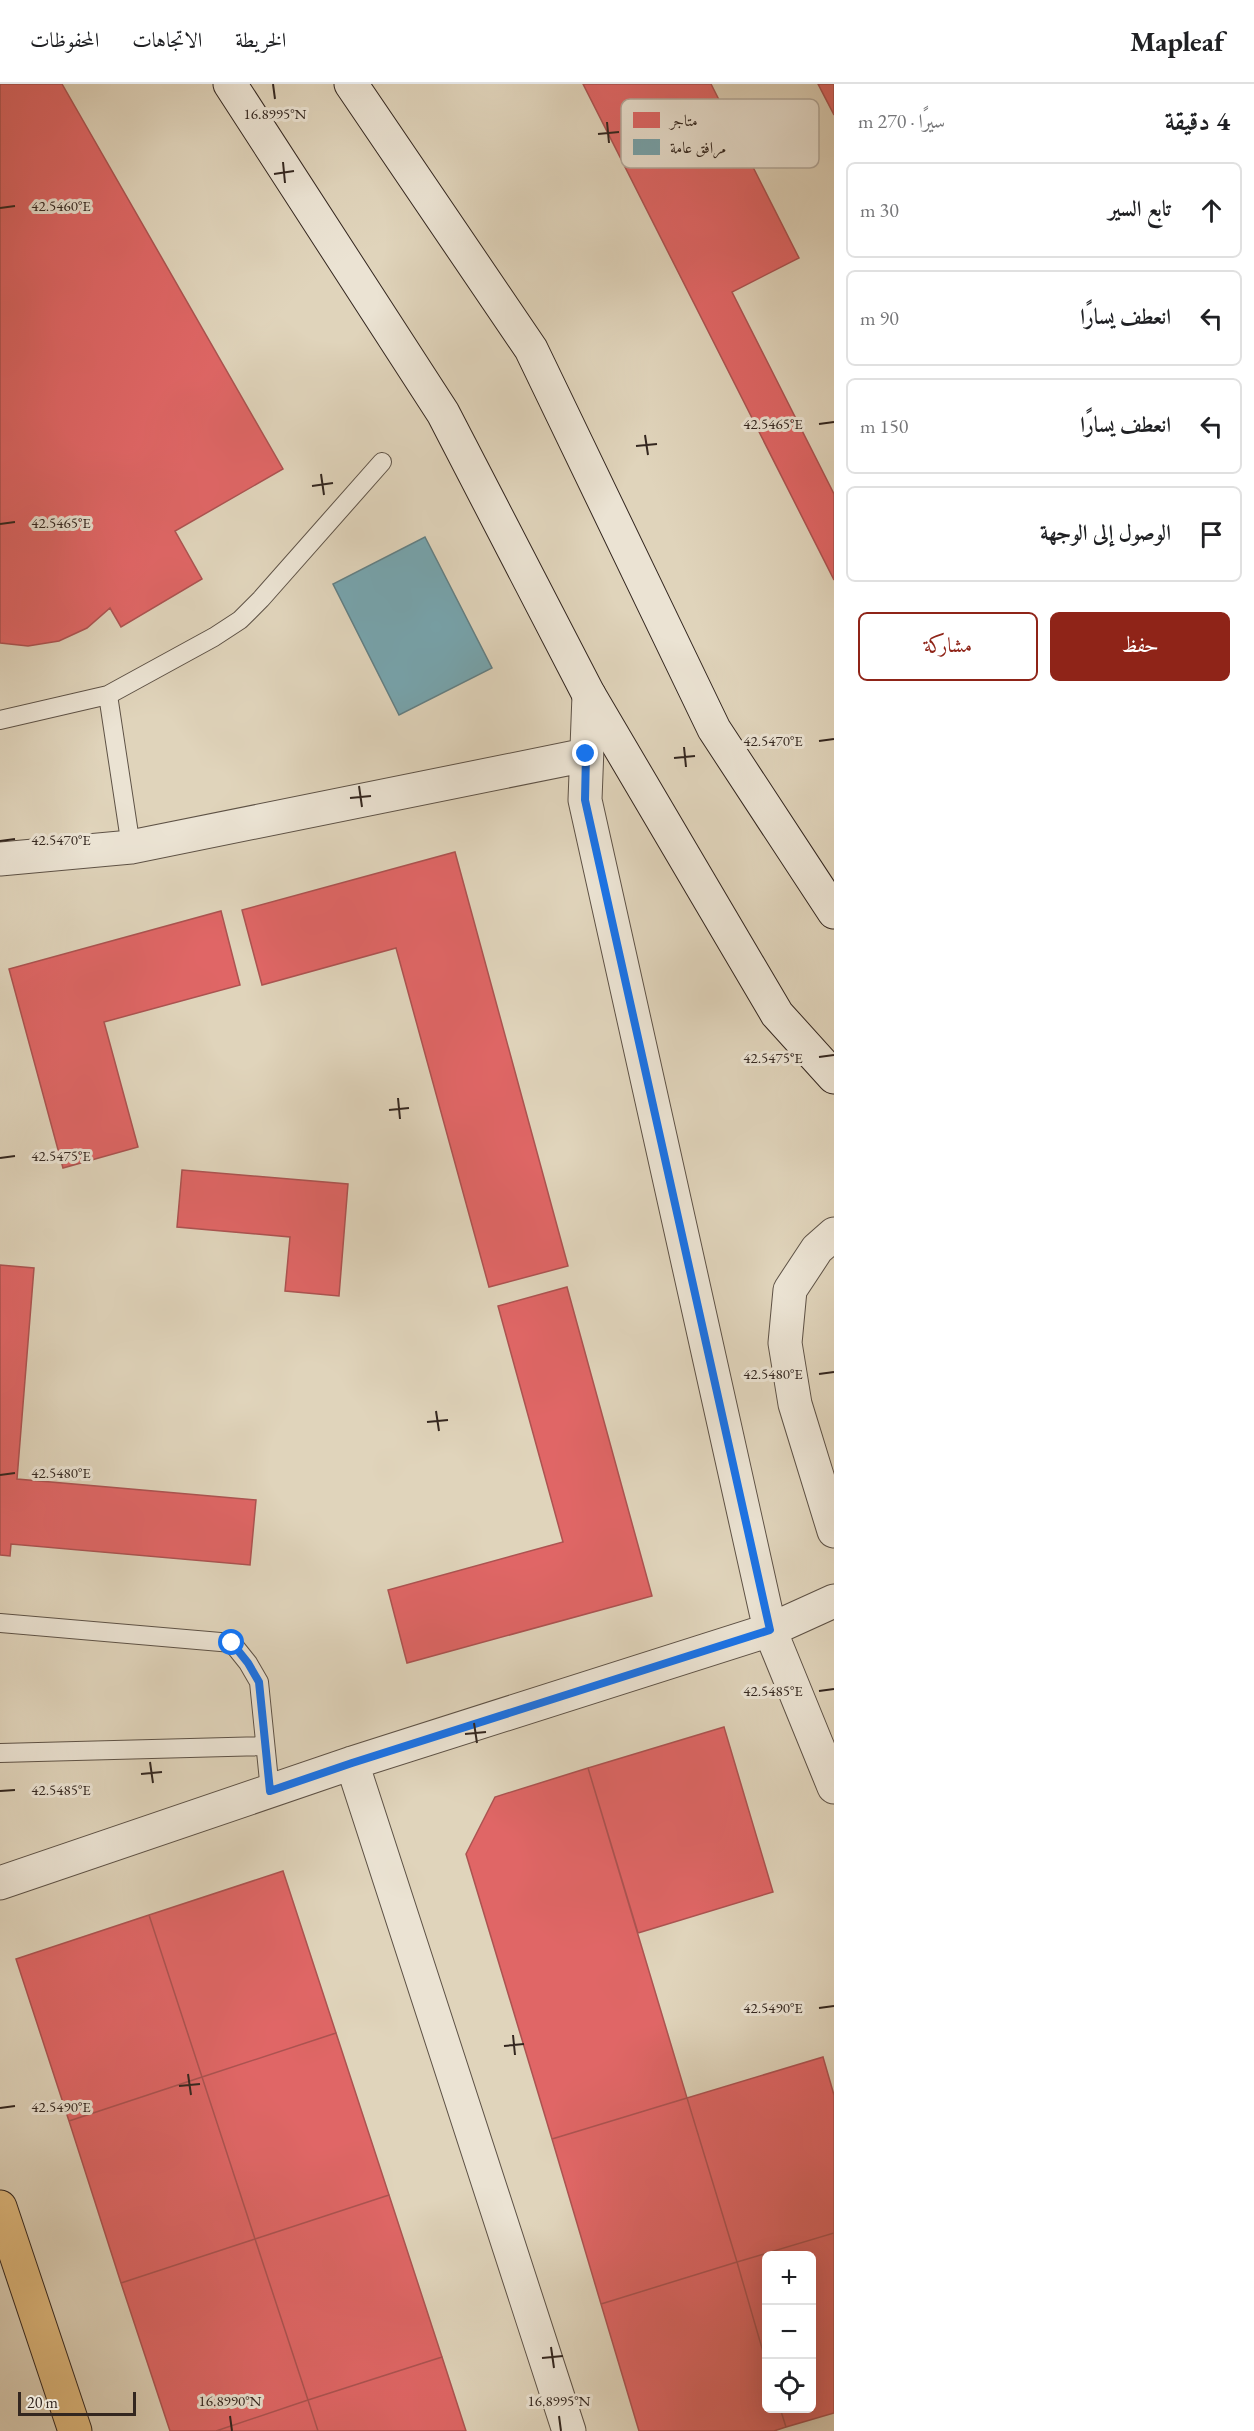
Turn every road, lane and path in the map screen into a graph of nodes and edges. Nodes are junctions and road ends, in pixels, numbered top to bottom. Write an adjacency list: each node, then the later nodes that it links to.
1 (230, 84): 5 (street)
2 (351, 84): 10 (street)
3 (382, 462): 4 (lane)
4 (108, 695): 6 (lane); 8 (lane)
5 (589, 695): 7 (street); 11 (street)
6 (0, 720)
7 (586, 754): 8 (street); 16 (street)
8 (130, 847): 9 (street)
9 (0, 859)
10 (834, 912)
11 (834, 1077)
12 (834, 1234): 13 (street)
13 (834, 1531)
14 (834, 1601): 16 (street)
15 (0, 1623): 17 (lane)
16 (770, 1630): 19 (street); 20 (street)
17 (265, 1746): 18 (lane); 21 (lane)
18 (0, 1754)
19 (352, 1763): 21 (street); 25 (street)
20 (834, 1787)
21 (270, 1791): 22 (street)
22 (0, 1883)
23 (0, 2206): 24 (main road)
24 (75, 2431)
25 (569, 2431)

